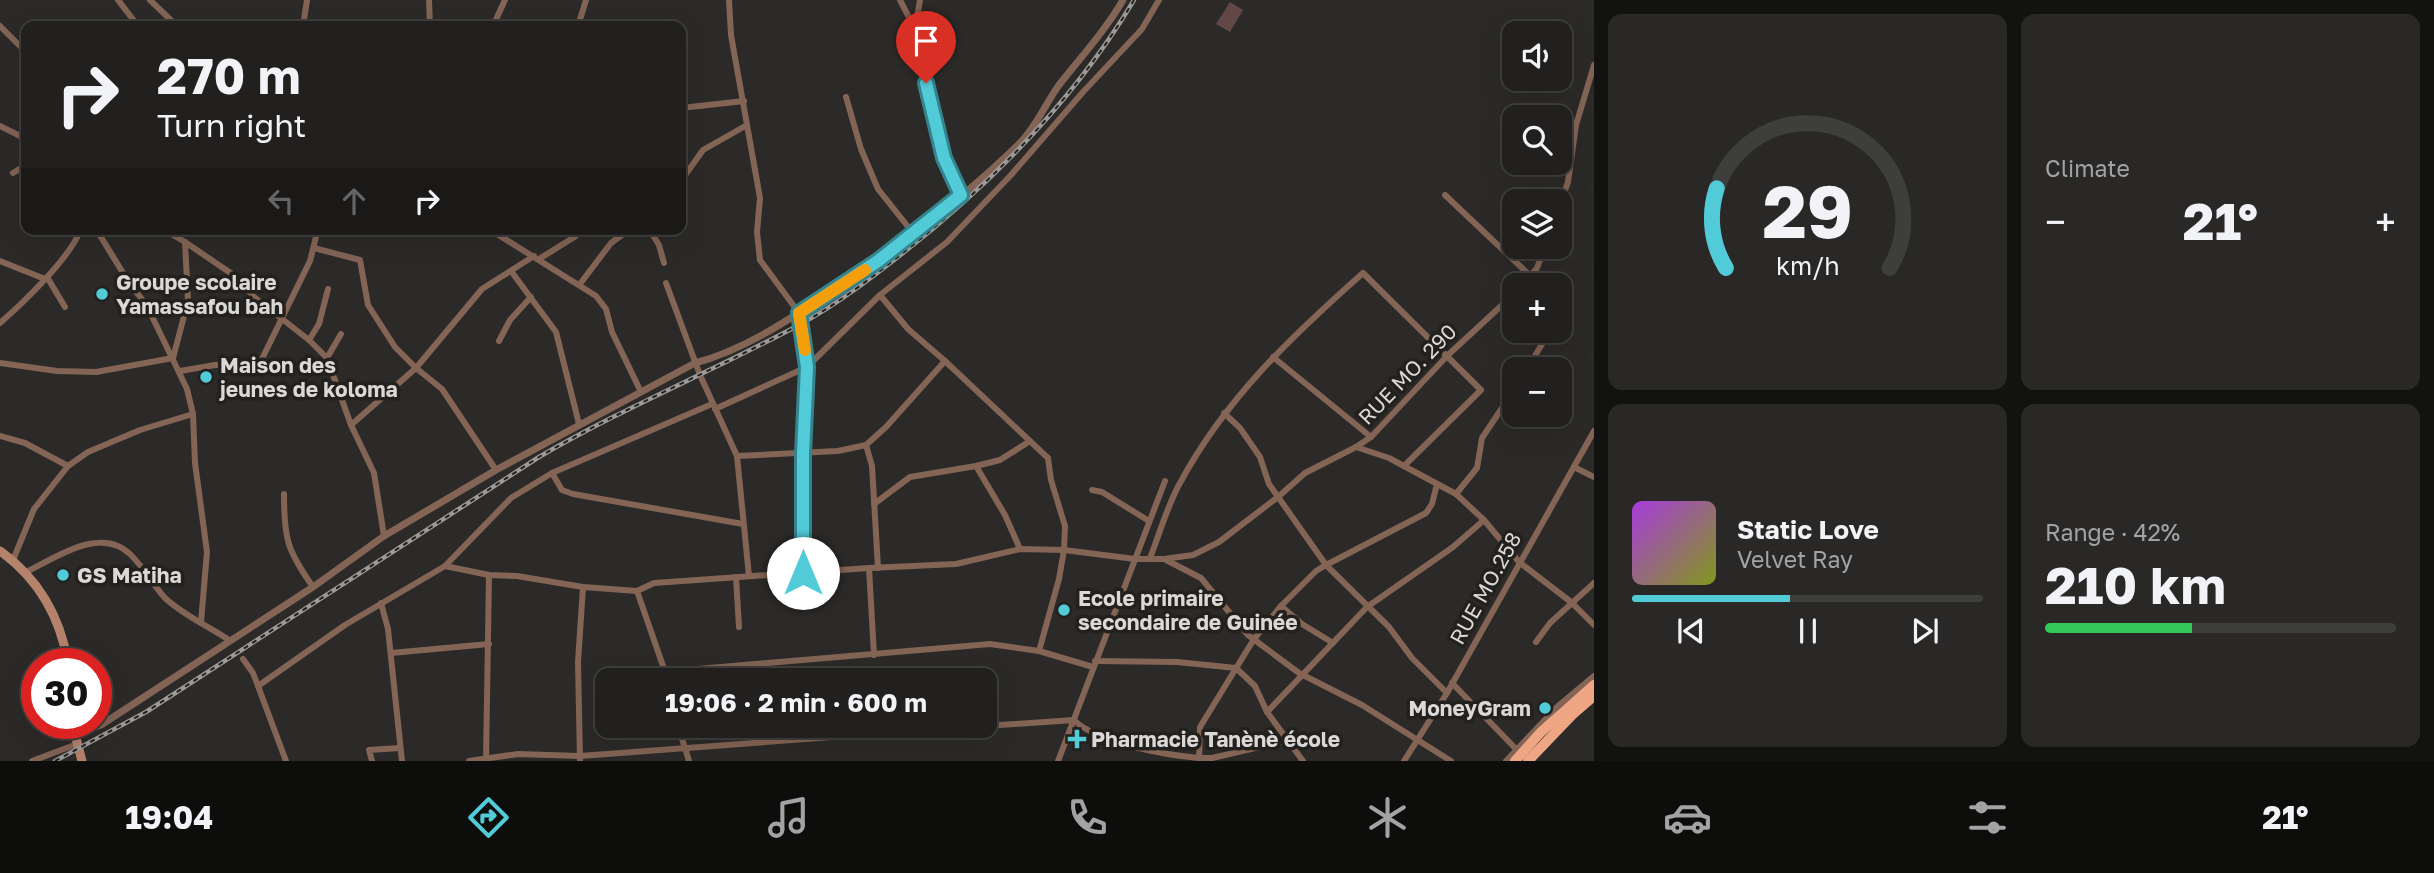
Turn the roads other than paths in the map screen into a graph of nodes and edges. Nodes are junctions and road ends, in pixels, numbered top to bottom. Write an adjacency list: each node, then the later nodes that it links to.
1 (118, 0): 13 (street)
2 (150, 0): 14 (street)
3 (307, 0): 15 (street)
4 (429, 0): 16 (street)
5 (505, 0): 17 (street)
6 (586, 0): 18 (street)
7 (740, 0): 12 (street)
8 (900, 0): 20 (street)
9 (920, 0): 20 (street)
10 (1124, 0): 33 (street)
11 (1159, 0): 55 (street)
12 (729, 1): 24 (street)
13 (134, 21)
14 (172, 21)
15 (304, 21)
16 (430, 21)
17 (495, 21)
18 (580, 21)
19 (0, 26): 21 (street)
20 (915, 29): 33 (street)
21 (21, 47)
22 (1594, 65): 32 (street)
23 (846, 97): 35 (street)
24 (744, 101): 25 (street); 26 (street)
25 (686, 107)
26 (747, 125): 31 (street); 59 (street)
27 (0, 127): 28 (street)
28 (21, 137)
29 (21, 168): 30 (street)
30 (13, 173)
31 (686, 174)
32 (1565, 189)
33 (961, 195): 35 (street)
34 (1445, 195): 50 (street)
35 (913, 233): 59 (street)
36 (79, 235): 51 (street)
37 (100, 235): 67 (street)
38 (173, 235): 44 (street)
39 (317, 235): 45 (street)
40 (499, 235): 46 (street)
41 (576, 235): 46 (street)
42 (622, 235): 53 (street)
43 (653, 235): 48 (street)
44 (185, 242): 60 (street); 67 (street)
45 (314, 248): 60 (street); 73 (street)
46 (537, 257): 49 (street); 53 (street)
47 (0, 261): 51 (street)
48 (664, 263)
49 (511, 271): 56 (street); 73 (street)
50 (1528, 273)
51 (46, 278): 58 (street); 61 (street)
52 (666, 283): 71 (street)
53 (580, 284): 75 (street)
54 (328, 289): 63 (street)
55 (880, 295): 69 (street); 72 (street)
56 (531, 297): 64 (street); 80 (street)
57 (1502, 305): 65 (street, RUE MO. 290)
58 (65, 307)
59 (799, 313): 71 (street); 72 (street)
60 (281, 320): 63 (street); 74 (street)
61 (0, 323)
62 (341, 334): 68 (street)
63 (309, 340): 68 (street)
64 (499, 341)
65 (1448, 355): 66 (street); 84 (street, RUE MO. 290); 92 (street)
66 (1273, 357): 78 (street); 84 (street)
67 (173, 358): 70 (street); 74 (street)
68 (327, 358): 81 (street)
69 (945, 360): 85 (street); 86 (street)
70 (0, 363)
71 (695, 363): 75 (street); 76 (street)
72 (807, 367): 76 (street); 88 (street)
73 (416, 368): 81 (street); 94 (street)
74 (180, 371): 79 (street)
75 (641, 391): 80 (street)
76 (713, 407): 89 (street); 95 (street)
77 (1502, 408): 101 (street)
78 (1224, 413): 102 (street); 111 (street)
79 (193, 414): 90 (street); 133 (street)
80 (579, 424): 94 (street)
81 (351, 425): 107 (street)
82 (1594, 431): 93 (street, RUE MO.258)
83 (0, 436): 90 (street)
84 (1371, 437): 87 (street, RUE MO. 290)
85 (1030, 441): 91 (street); 109 (street)
86 (866, 445): 88 (street); 103 (street)
87 (1356, 447): 92 (street); 102 (street, RUE MO. 290)
88 (803, 454): 89 (street); 121 (street)
89 (737, 456): 106 (street)
90 (68, 466): 114 (street)
91 (976, 466): 103 (street); 108 (street)
92 (1404, 466): 98 (street)
93 (1574, 467): 96 (street); 115 (street, RUE MO.258)
94 (496, 470): 107 (street)
95 (552, 473): 106 (street); 117 (street)
96 (1594, 477)
97 (1165, 481): 105 (street)
98 (1437, 484): 101 (street); 116 (street)
99 (1092, 490): 105 (street)
100 (284, 494): 126 (street)
101 (1455, 494): 104 (street)
102 (1278, 498): 113 (street, RUE MO. 290); 116 (street)
103 (874, 504): 119 (street)
104 (1484, 520): 115 (street); 132 (street)
105 (1150, 521): 112 (street)
106 (743, 524): 123 (street)
107 (384, 536): 126 (street)
108 (1020, 549): 109 (street, RUE MO. 290); 119 (street, RUE MO. 290)
109 (1064, 550): 112 (street, RUE MO. 290); 142 (street)
110 (0, 551): 114 (main road)
111 (1150, 558): 112 (street, RUE MO. 290); 113 (street, RUE MO. 290)
112 (1135, 559): 146 (street)
113 (1164, 559): 136 (street)
114 (13, 560): 120 (main road)
115 (1520, 562): 129 (street); 152 (street, RUE MO.258)
116 (1326, 565): 131 (street); 132 (street)
117 (445, 566): 122 (street, RUE MO. 290); 130 (street)
118 (869, 568): 119 (street, RUE MO. 290); 121 (street, RUE MO. 290); 144 (street)
119 (878, 568)
120 (26, 572): 133 (street); 141 (main road)
121 (803, 573): 123 (street, RUE MO. 290)
122 (489, 575): 127 (street, RUE MO. 290); 140 (street)
123 (749, 576): 124 (street, RUE MO. 290)
124 (736, 577): 128 (street, RUE MO. 290); 135 (street)
125 (1594, 583): 129 (street)
126 (313, 587): 137 (street)
127 (583, 587): 128 (street, RUE MO. 290); 169 (street)
128 (637, 591): 147 (street)
129 (1571, 602): 134 (street); 138 (street)
130 (381, 603): 143 (street); 154 (street)
131 (1281, 606): 136 (street); 139 (street)
132 (1367, 607): 139 (street); 155 (street)
133 (201, 622): 137 (street)
134 (1594, 625)
135 (739, 627)
136 (1254, 639): 149 (street); 150 (street)
137 (229, 640): 158 (street)
138 (1536, 642)
139 (1333, 643): 150 (street)
140 (489, 644): 143 (street); 170 (street)
141 (65, 648)
142 (1039, 651): 144 (street); 146 (street)
143 (391, 653): 167 (street)
144 (874, 655): 148 (street)
145 (243, 659): 154 (street)
146 (1094, 664): 149 (street); 159 (street)
147 (663, 668)
148 (713, 668)
149 (1236, 668): 157 (street); 171 (street)
150 (1302, 674): 157 (street); 163 (street)
151 (1594, 676): 168 (street)
152 (1452, 683): 155 (street, RUE MO.258); 168 (street)
153 (1594, 685): 168 (highway)
154 (258, 686): 174 (street)
155 (1447, 693): 163 (street, RUE MO.258)
156 (1594, 696): 168 (highway)
157 (1267, 712): 165 (street)
158 (112, 718)
159 (1074, 720): 160 (street); 171 (street); 179 (street)
160 (997, 725)
161 (682, 738): 166 (street)
162 (811, 738): 166 (street)
163 (1419, 738): 181 (street, RUE MO.258); 182 (street)
164 (75, 739): 172 (street); 173 (main road)
165 (1286, 741): 171 (street); 180 (street)
166 (685, 747): 169 (street); 178 (street)
167 (400, 748): 175 (street); 176 (street)
168 (1520, 756): 183 (street)
169 (580, 758): 170 (street)
170 (486, 760): 177 (street)
171 (1199, 760)
172 (32, 761)
173 (82, 761)
174 (286, 761)
175 (372, 761)
176 (402, 761)
177 (469, 761)
178 (689, 761)
179 (1058, 761)
180 (1303, 761)
181 (1404, 761)
182 (1451, 761)
183 (1506, 761)

